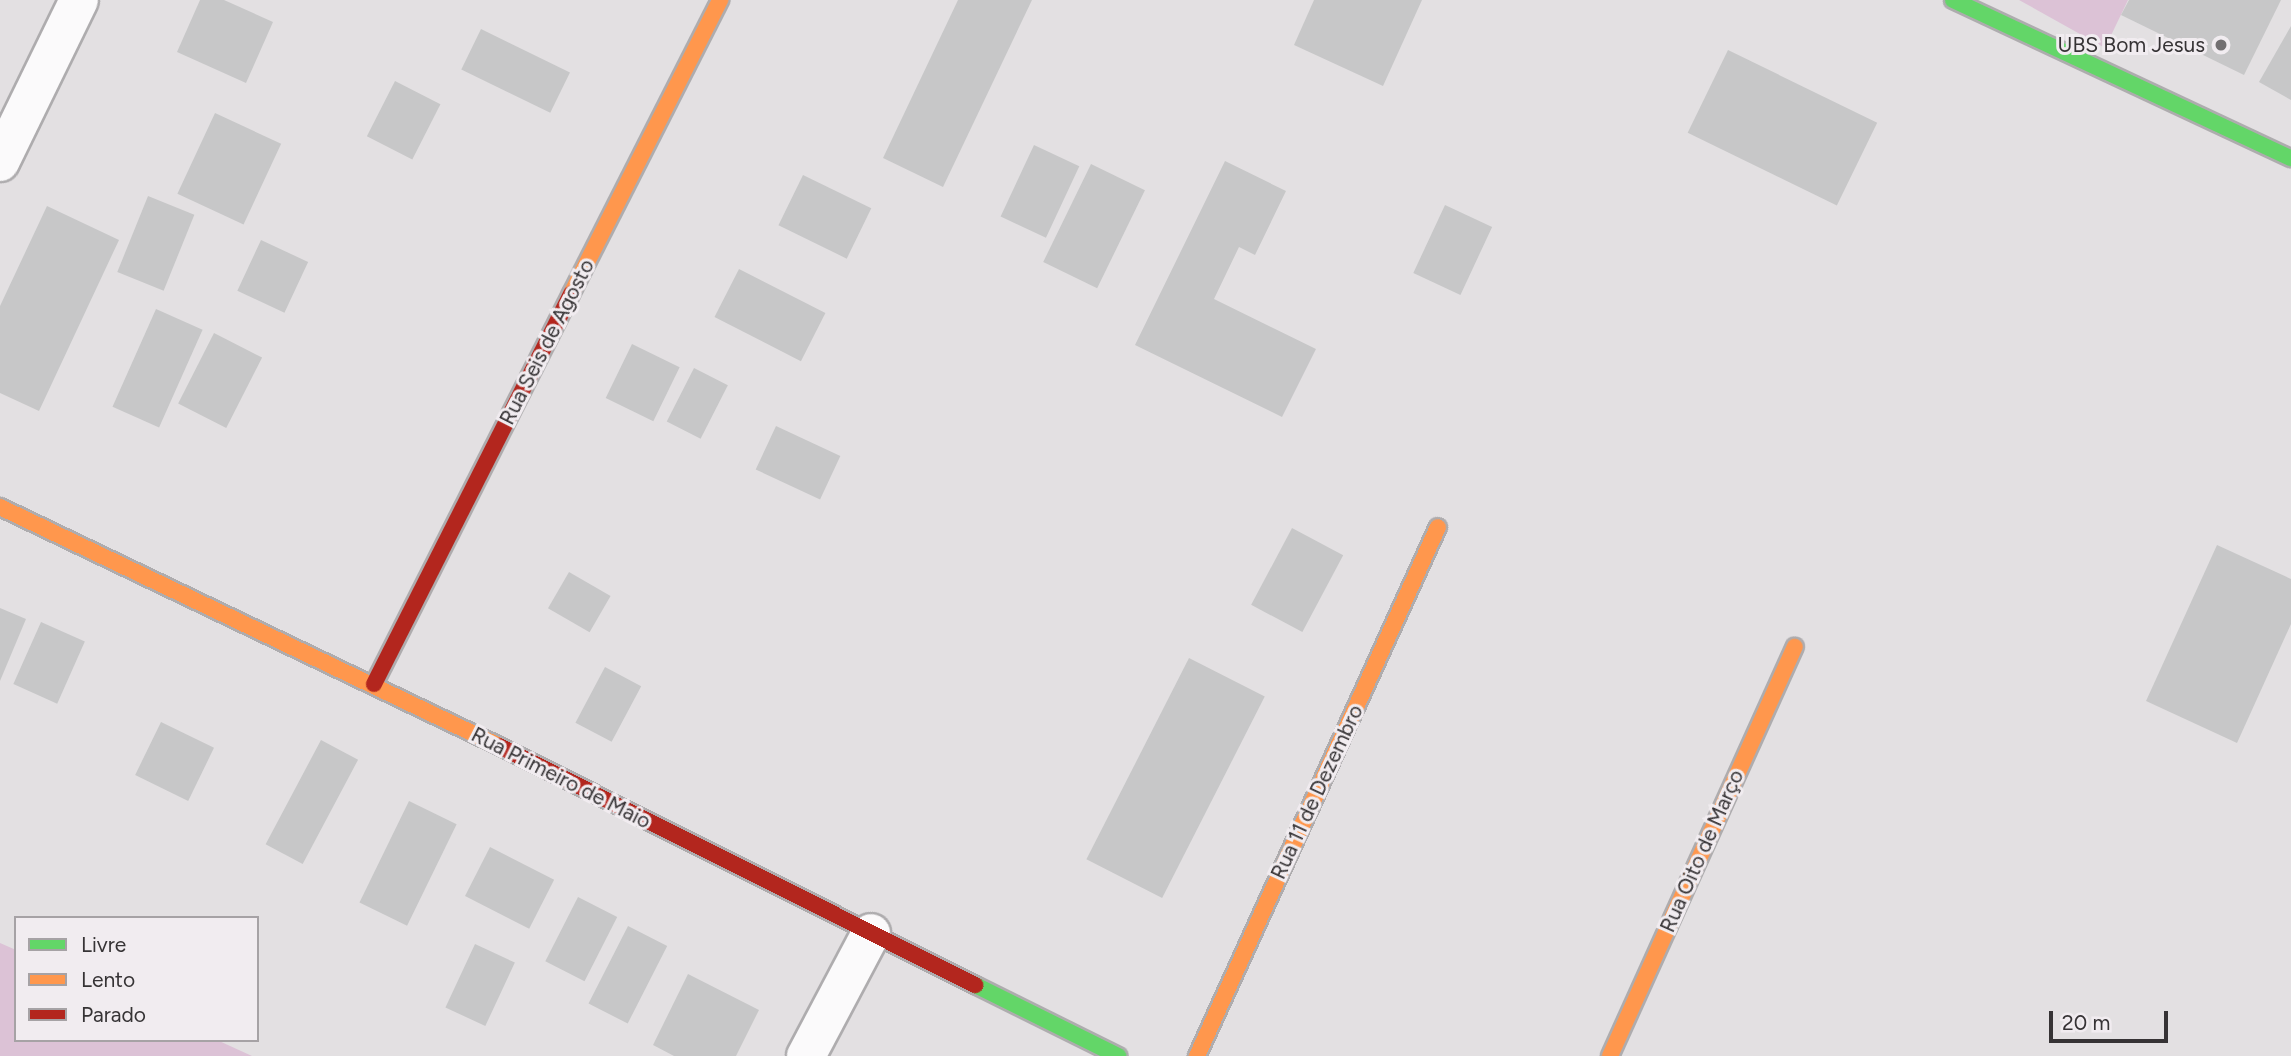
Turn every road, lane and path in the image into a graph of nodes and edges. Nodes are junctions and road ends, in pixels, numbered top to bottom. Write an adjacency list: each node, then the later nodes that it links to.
1 (79, 0): 5 (street)
2 (720, 0): 9 (street, Rua Seis de Agosto)
3 (1953, 0): 4 (street)
4 (2291, 158)
5 (0, 162)
6 (0, 507): 9 (street, Rua Primeiro de Maio)
7 (1438, 527): 13 (street, Rua 11 de Dezembro)
8 (1795, 647): 14 (street, Rua Oito de Março)
9 (374, 684): 10 (street, Rua Primeiro de Maio)
10 (871, 933): 11 (street); 12 (street, Rua Primeiro de Maio)
11 (806, 1056)
12 (1118, 1056)
13 (1197, 1056)
14 (1610, 1056)

